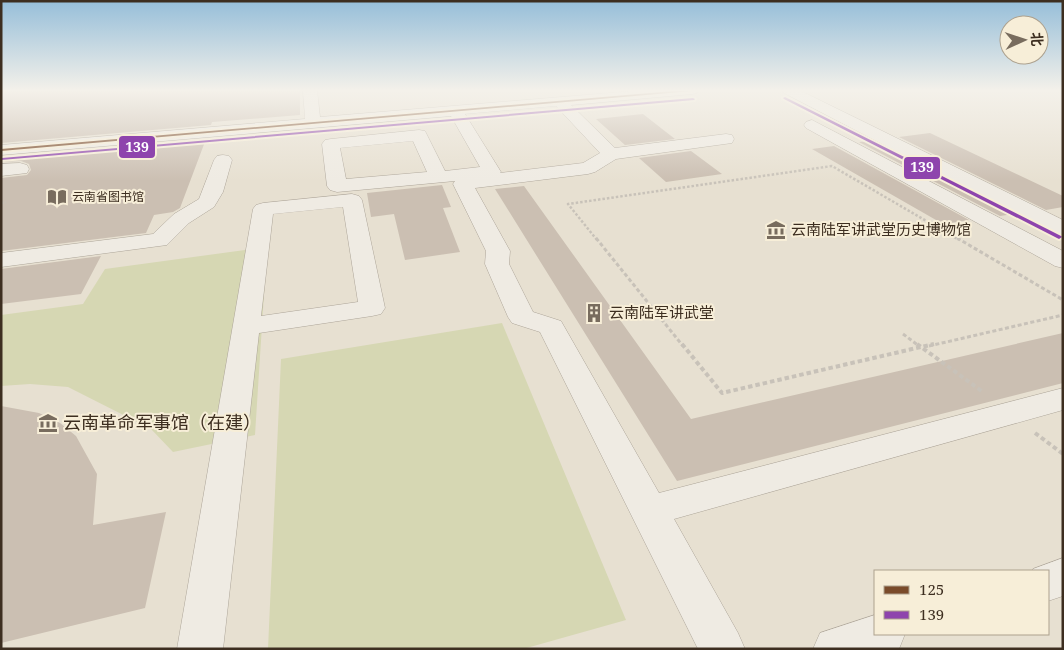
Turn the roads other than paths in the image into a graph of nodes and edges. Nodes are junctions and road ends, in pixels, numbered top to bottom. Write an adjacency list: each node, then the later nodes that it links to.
1 (333, 120): 5 (street)
2 (461, 120): 13 (street)
3 (578, 120): 9 (street)
4 (850, 120): 14 (street)
5 (313, 122): 8 (street)
6 (812, 125): 16 (street)
7 (726, 139): 9 (street)
8 (1, 150)
9 (611, 154): 19 (street)
10 (223, 160): 15 (street)
11 (20, 168): 12 (street)
12 (1, 170)
13 (438, 176): 13 (street)
14 (1058, 224)
15 (1, 260)
16 (1063, 261)
17 (246, 327): 17 (street); 23 (street)
18 (1063, 399): 19 (street)
19 (648, 511): 24 (street)
20 (1063, 577): 21 (street)
21 (1049, 582)
22 (880, 635): 25 (street)
23 (200, 649)
24 (722, 649)
25 (836, 649)

